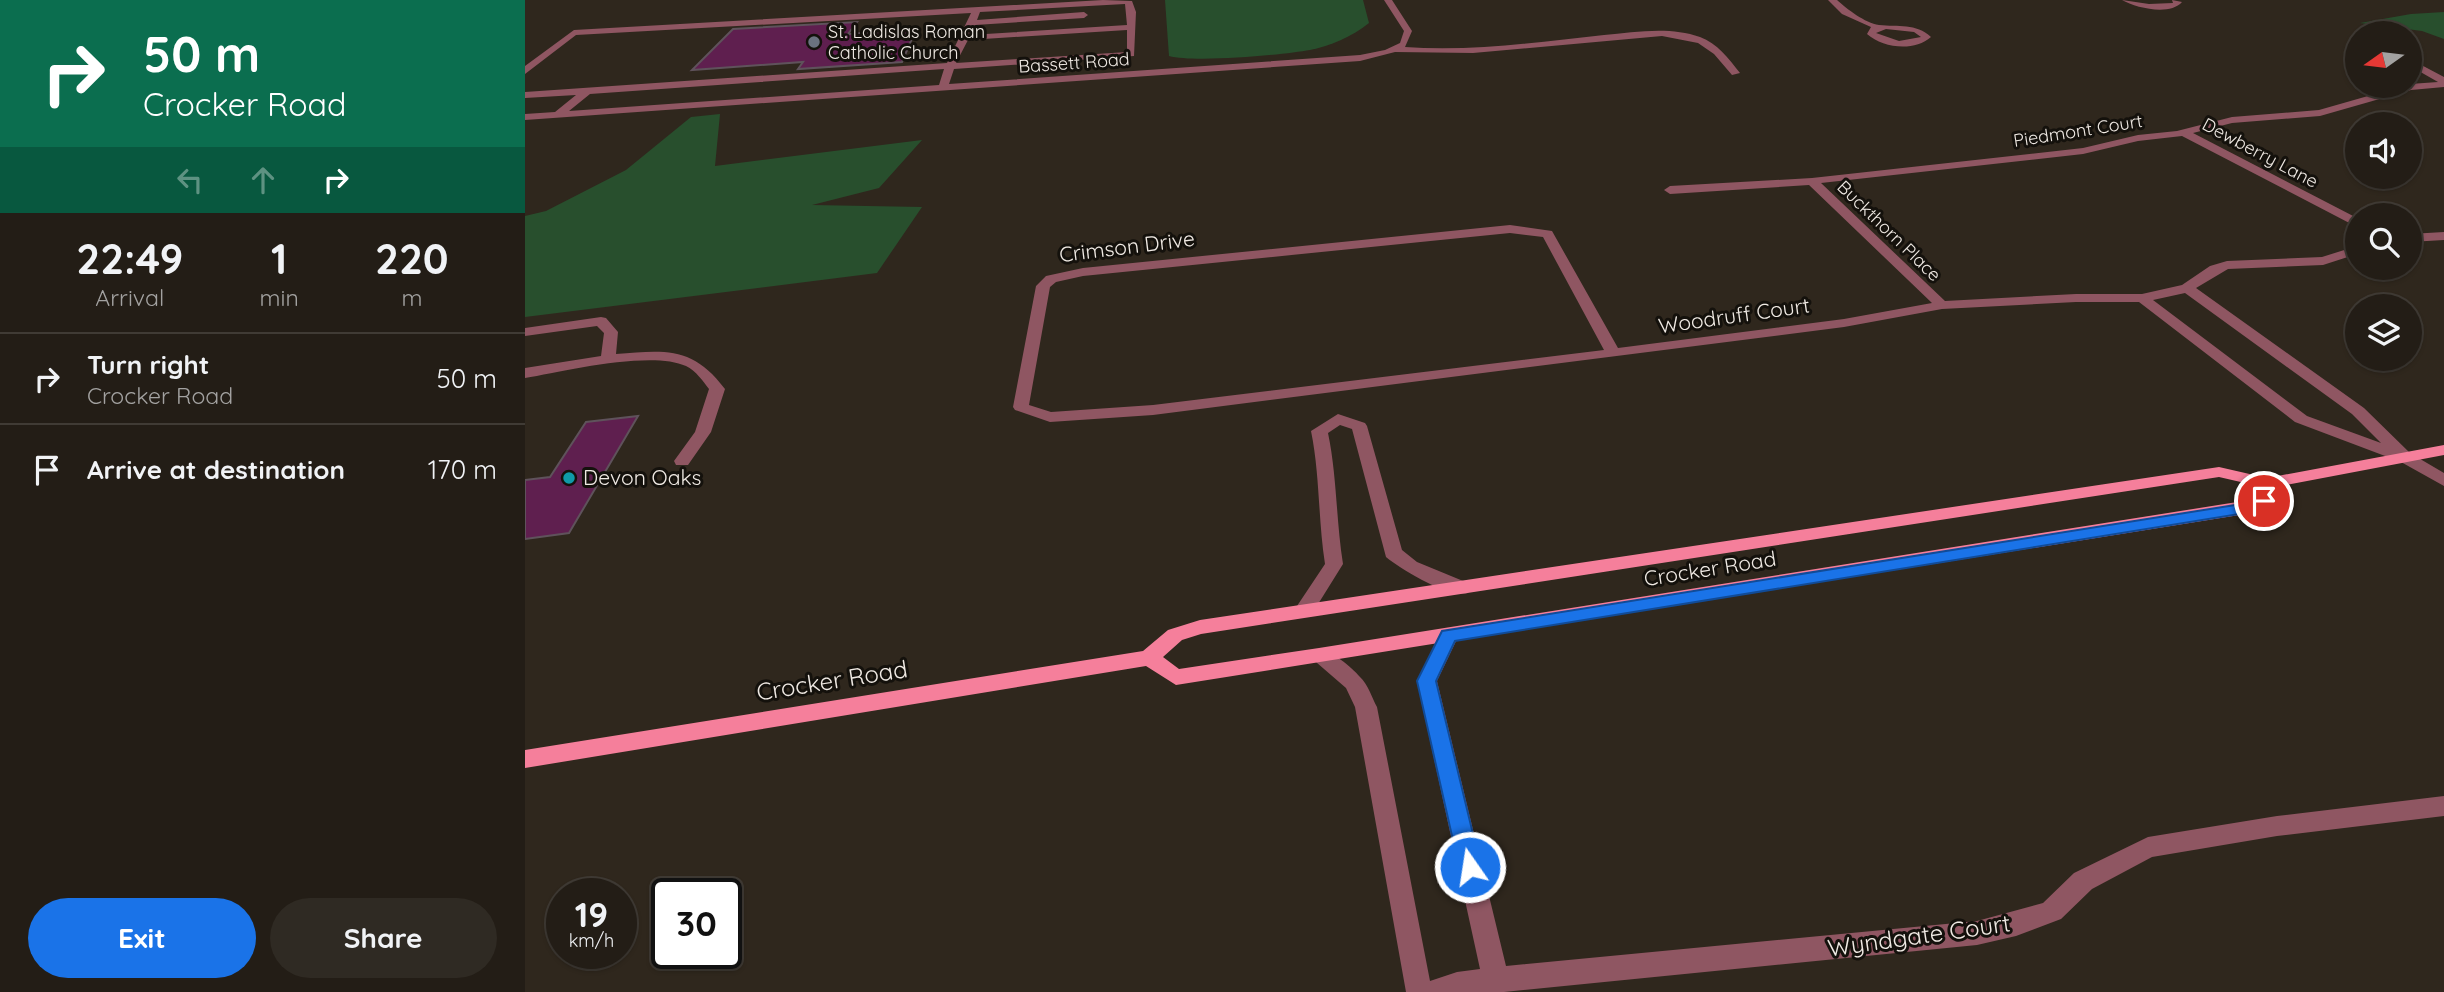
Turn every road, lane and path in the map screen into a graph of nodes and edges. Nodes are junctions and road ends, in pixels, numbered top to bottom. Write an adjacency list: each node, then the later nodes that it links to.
1 (1388, 0): 15 (street)
2 (1832, 0): 11 (street)
3 (2126, 0): 4 (street)
4 (2176, 0)
5 (975, 10): 6 (street); 9 (street); 20 (street)
6 (1132, 12): 7 (street); 10 (street)
7 (1119, 13)
8 (1092, 15): 9 (street)
9 (972, 23): 12 (street)
10 (1132, 27): 12 (street); 13 (street)
11 (1877, 27): 11 (street)
12 (965, 38): 17 (street)
13 (1132, 42): 14 (street); 18 (street)
14 (1118, 43)
15 (1394, 49): 21 (street, Bassett Road); 23 (street, Bassett Road)
16 (970, 53): 17 (street)
17 (957, 54): 18 (street)
18 (950, 66): 23 (street); 24 (street)
19 (2422, 69): 22 (street)
20 (525, 71)
21 (1735, 74)
22 (2444, 83): 28 (street, Piedmont Court)
23 (943, 88): 26 (street, Bassett Road)
24 (587, 91): 25 (street); 26 (street)
25 (525, 95)
26 (557, 115): 27 (street, Bassett Road)
27 (525, 117)
28 (2185, 133): 29 (street, Piedmont Court); 31 (street, Dewberry Lane)
29 (1812, 181): 30 (street, Piedmont Court); 37 (street, Buckthorn Place)
30 (1670, 190)
31 (2345, 217)
32 (2444, 236): 33 (street)
33 (2422, 237)
34 (2345, 254): 35 (street, Woodruff Court)
35 (2187, 288): 36 (street, Woodruff Court); 45 (street)
36 (2142, 298): 37 (street, Woodruff Court); 45 (street)
37 (1942, 305): 39 (street, Woodruff Court)
38 (525, 332): 40 (street)
39 (1613, 354): 42 (street, Woodruff Court); 42 (street, Crimson Drive)
40 (608, 361): 41 (street); 46 (street)
41 (525, 373)
42 (1331, 389): 43 (street)
43 (1338, 419): 49 (street); 50 (street)
44 (2444, 450): 45 (main road, Crocker Road)
45 (2407, 458): 47 (street); 48 (main road, Crocker Road)
46 (682, 461)
47 (2444, 481)
48 (2267, 483): 49 (main road, Crocker Road); 51 (main road, Crocker Road)
49 (1461, 588): 50 (main road, Crocker Road)
50 (1303, 612): 53 (main road, Crocker Road)
51 (1448, 635): 52 (main road, Crocker Road); 56 (street)
52 (1319, 656): 53 (main road, Crocker Road); 57 (street)
53 (1149, 658): 54 (main road, Crocker Road)
54 (525, 759)
55 (2444, 806): 56 (street, Wyndgate Court)
56 (1496, 980): 58 (street, Wyndgate Court)
57 (1419, 992)
58 (1434, 992)

